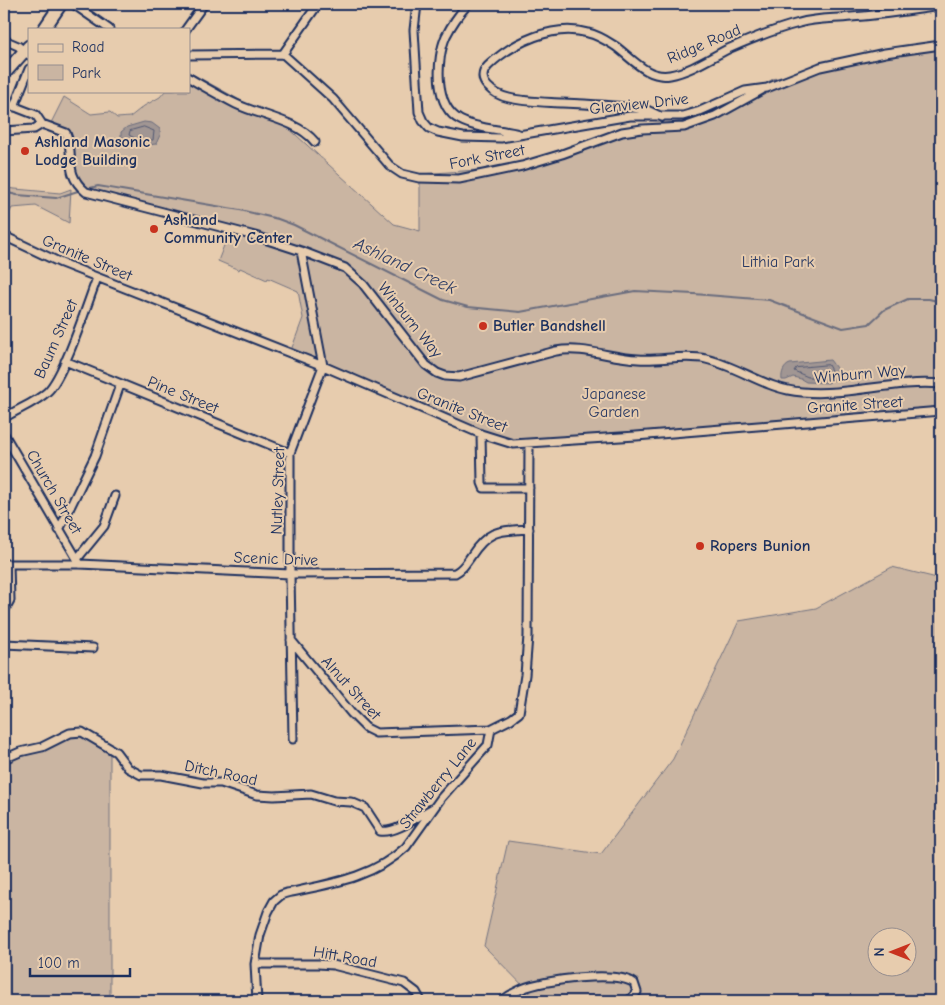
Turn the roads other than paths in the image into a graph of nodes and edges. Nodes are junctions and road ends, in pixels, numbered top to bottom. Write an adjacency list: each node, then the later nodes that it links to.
1 (62, 4): 8 (main road)
2 (73, 4): 9 (street)
3 (204, 4): 10 (street)
4 (318, 4): 14 (street)
5 (417, 4): 25 (street, Glenview Drive)
6 (468, 4): 25 (street)
7 (941, 6): 22 (street, Ridge Road)
8 (45, 28)
9 (108, 28)
10 (187, 28)
11 (4, 40): 13 (street)
12 (941, 45): 19 (street, Glenview Drive)
13 (27, 50): 17 (main road)
14 (283, 54): 15 (street); 19 (street, Fork Street)
15 (190, 55)
16 (28, 72): 21 (street)
17 (4, 74)
18 (190, 79): 26 (street)
19 (766, 88): 22 (street, Glenview Drive)
20 (4, 104): 21 (street, Winburn Way)
21 (18, 108): 23 (street, Winburn Way)
22 (662, 117): 25 (street, Glenview Drive)
23 (42, 124): 24 (street); 28 (street, Winburn Way)
24 (4, 131)
25 (522, 134)
26 (315, 142)
27 (4, 236): 29 (street, Granite Street)
28 (301, 251): 31 (street); 32 (street, Winburn Way)
29 (97, 278): 30 (street, Baum Street); 31 (street, Granite Street)
30 (65, 361): 33 (street, Pine Street); 35 (street, Baum Street)
31 (323, 366): 37 (street, Granite Street); 39 (street, Nutley Street)
32 (941, 384)
33 (120, 385): 39 (street, Pine Street); 43 (street)
34 (941, 411): 38 (street, Granite Street)
35 (4, 418)
36 (4, 434): 43 (street, Church Street)
37 (481, 434): 38 (street, Granite Street); 40 (street)
38 (529, 444): 40 (street, Strawberry Lane)
39 (290, 453): 46 (street, Nutley Street)
40 (529, 488): 42 (street, Strawberry Lane)
41 (115, 496): 44 (street)
42 (529, 529): 46 (street, Scenic Drive); 51 (street, Strawberry Lane)
43 (59, 530): 44 (street, Church Street)
44 (78, 562): 45 (street, Scenic Drive); 46 (street, Scenic Drive)
45 (6, 564): 47 (street)
46 (290, 574): 48 (street, Nutley Street)
47 (4, 611)
48 (291, 640): 51 (street, Alnut Street); 52 (street, Nutley Street)
49 (4, 644): 50 (street)
50 (94, 648)
51 (491, 729): 54 (street, Strawberry Lane)
52 (293, 739)
53 (4, 759): 54 (street, Ditch Road)
54 (433, 808): 55 (street, Strawberry Lane)
55 (255, 964): 56 (street, Strawberry Lane); 57 (street, Hitt Road)
56 (256, 1001)
57 (421, 1001)
58 (502, 1001): 59 (street)
59 (629, 1001)

